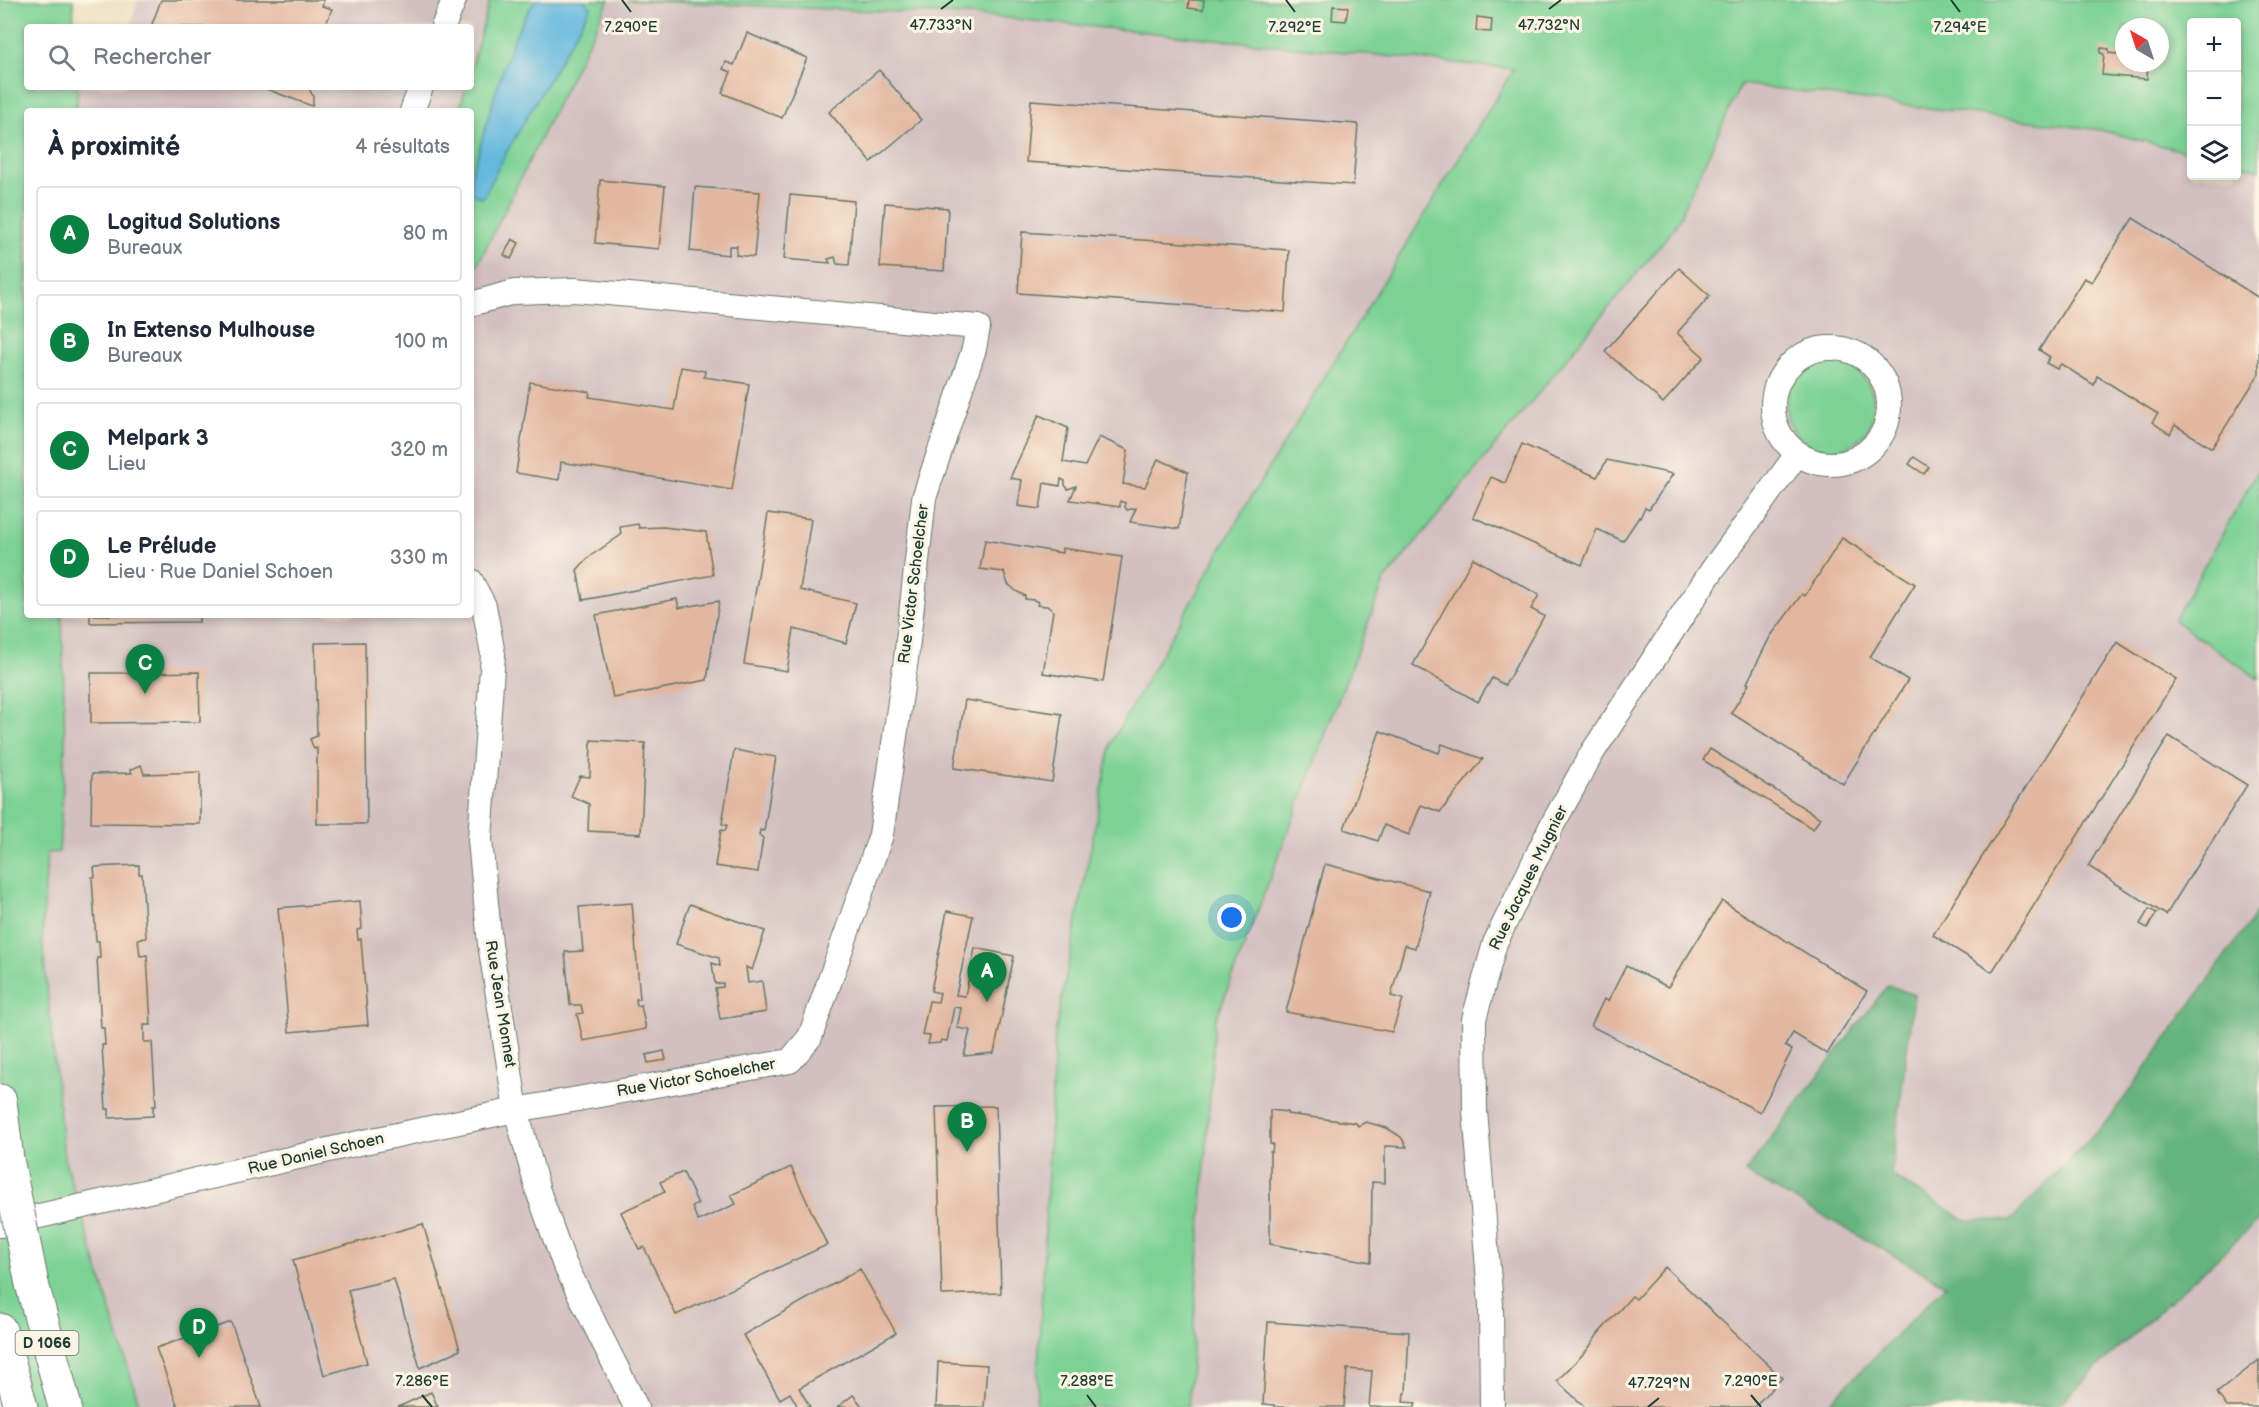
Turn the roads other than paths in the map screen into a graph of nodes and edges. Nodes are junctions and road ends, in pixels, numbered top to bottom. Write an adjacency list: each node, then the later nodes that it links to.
1 (454, 0): 2 (street)
2 (444, 24)
3 (420, 90): 4 (street)
4 (413, 108)
5 (474, 303): 9 (street, Rue Victor Schoelcher)
6 (1798, 453): 6 (street); 15 (street, Rue Jacques Mugnier)
7 (474, 587): 9 (street, Rue Jean Monnet)
8 (0, 1101): 13 (highway, D 1066, bridge)
9 (516, 1110): 10 (street, Rue Daniel Schoen); 14 (street, Rue Jean Monnet)
10 (0, 1226)
11 (0, 1330): 12 (highway, D 1066)
12 (21, 1407)
13 (65, 1407)
14 (636, 1407)
15 (1492, 1407)

